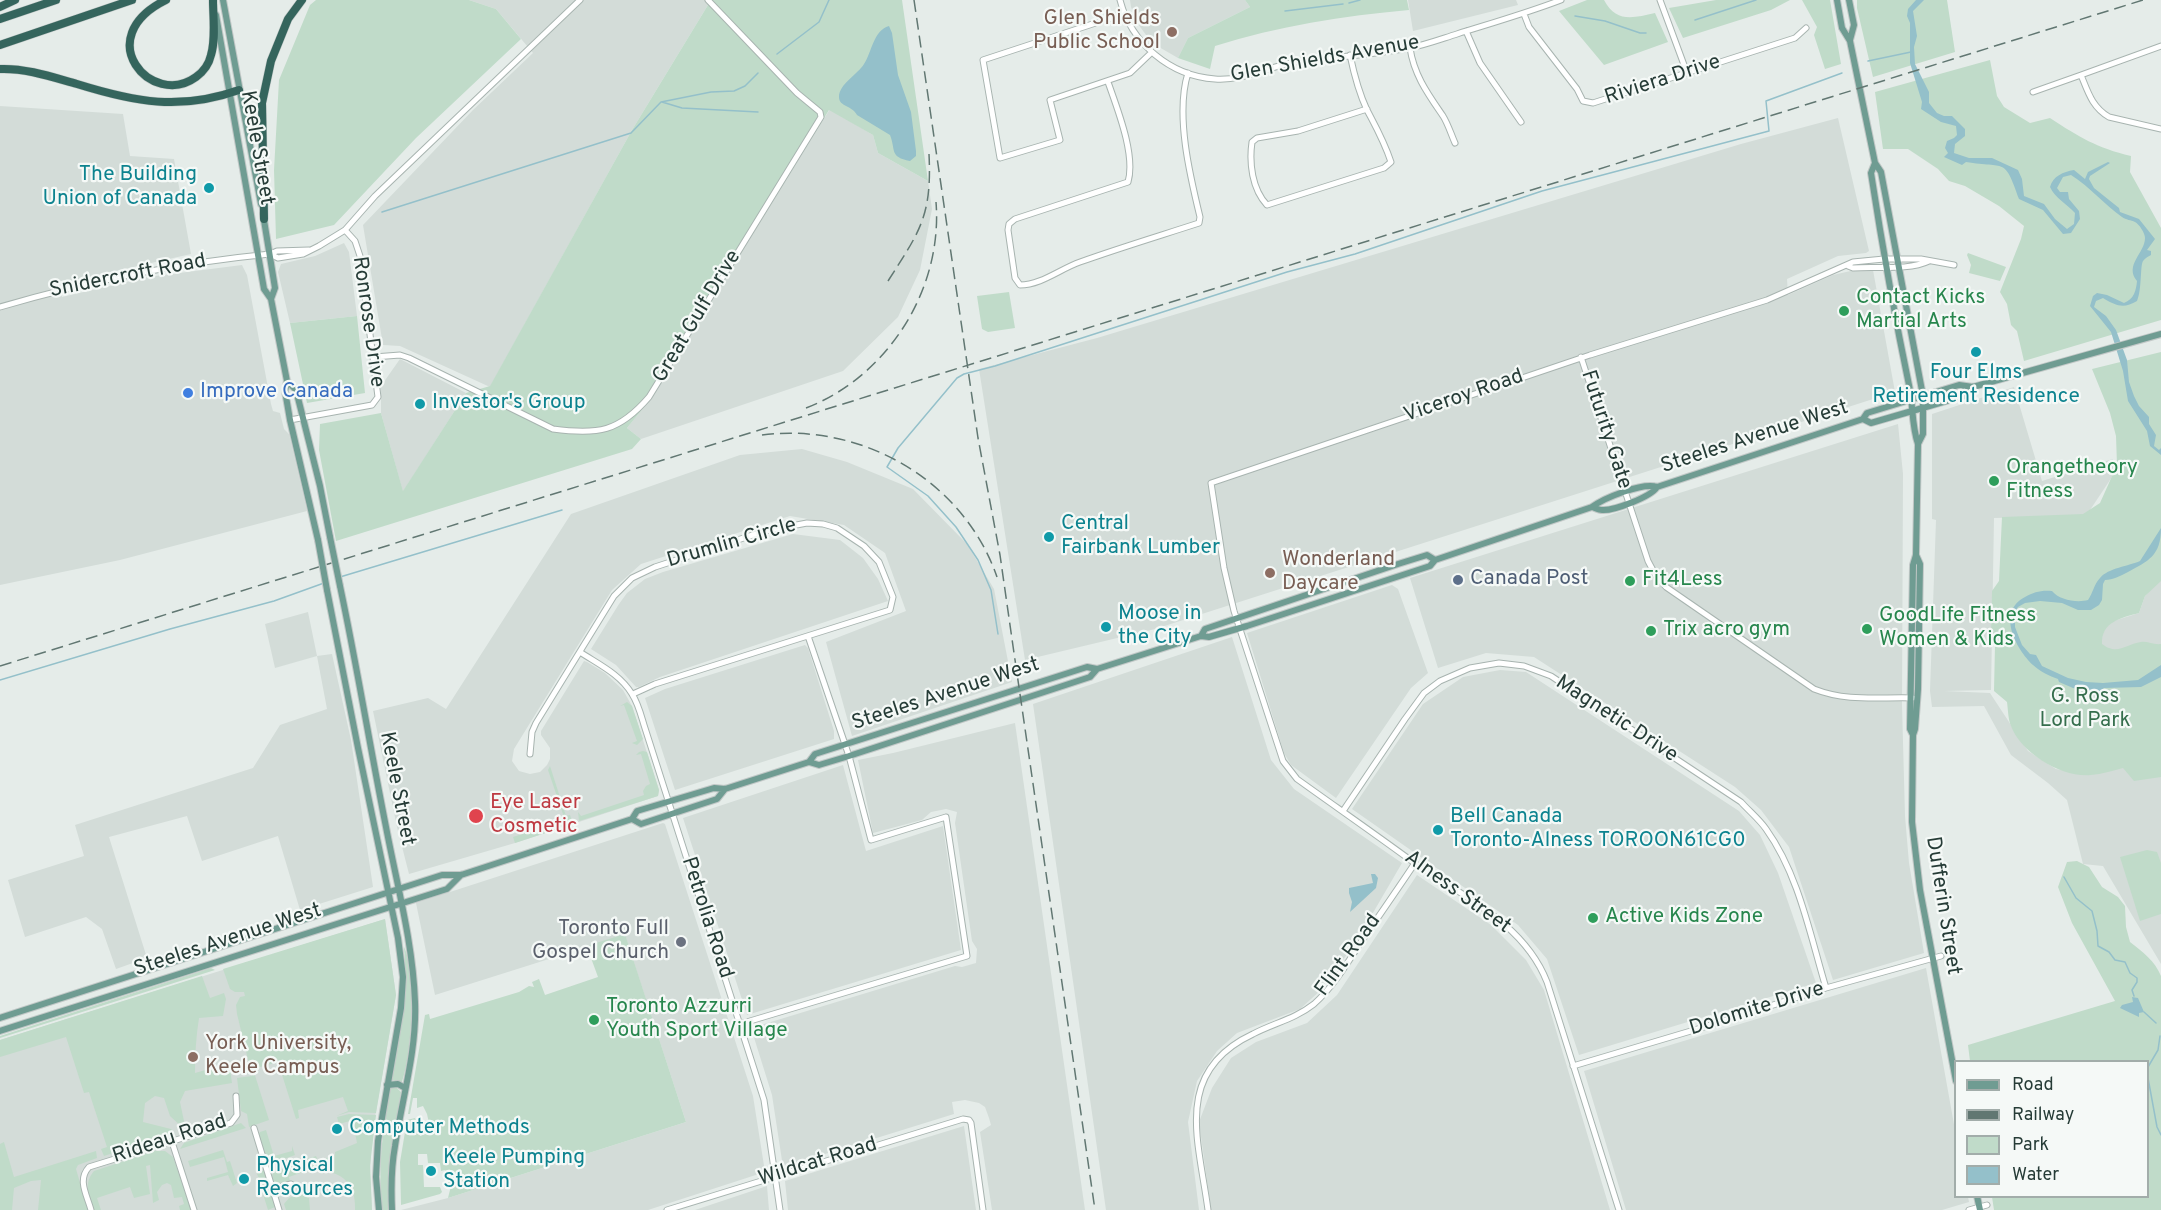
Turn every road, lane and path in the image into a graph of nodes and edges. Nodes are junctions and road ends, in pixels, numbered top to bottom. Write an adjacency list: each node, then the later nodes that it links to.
1 (15, 0): 15 (highway)
2 (56, 0): 18 (highway)
3 (132, 0): 22 (highway)
4 (166, 0): 5 (highway)
5 (213, 0): 34 (main road, Keele Street)
6 (223, 0): 32 (main road, Keele Street)
7 (302, 0): 40 (highway)
8 (580, 0): 41 (street)
9 (708, 0): 52 (street, Great Gulf Drive)
10 (1120, 0): 16 (street, Glen Shields Avenue)
11 (1562, 0): 17 (street, Glen Shields Avenue)
12 (1660, 0): 29 (street)
13 (1837, 0): 21 (main road, Dufferin Street)
14 (1850, 0): 21 (main road, Dufferin Street)
15 (0, 7)
16 (1123, 14): 25 (street, Glen Shields Avenue); 31 (street)
17 (1524, 14): 20 (street, Glen Shields Avenue); 29 (street, Riviera Drive)
18 (0, 19)
19 (1806, 28): 29 (street, Riviera Drive)
20 (1466, 31): 24 (street, Glen Shields Avenue); 36 (street)
21 (1850, 41): 39 (main road, Dufferin Street)
22 (0, 45)
23 (2161, 46): 30 (street)
24 (1410, 48): 26 (street, Glen Shields Avenue); 38 (street)
25 (1151, 53): 28 (street, Glen Shields Avenue); 31 (street)
26 (1350, 55): 28 (street, Glen Shields Avenue); 35 (street)
27 (0, 69): 34 (highway)
28 (1188, 73): 31 (street)
29 (1687, 73)
30 (2081, 75): 33 (street); 37 (street)
31 (1108, 82)
32 (239, 90): 34 (highway); 40 (main road, Keele Street)
33 (2034, 92)
34 (230, 93): 43 (main road, Keele Street)
35 (1366, 109): 35 (street)
36 (1521, 122)
37 (2161, 129)
38 (1455, 143)
39 (1875, 162): 44 (main road, Dufferin Street); 46 (main road, Dufferin Street)
40 (264, 219): 42 (main road, Keele Street)
41 (345, 230): 42 (street); 52 (street, Ronrose Drive)
42 (270, 254): 43 (street, Snidercroft Road); 49 (main road, Keele Street)
43 (258, 255): 49 (main road, Keele Street); 50 (street, Snidercroft Road)
44 (1896, 259): 45 (street); 46 (street); 48 (main road, Dufferin Street)
45 (1929, 261): 47 (street); 48 (street)
46 (1885, 262): 48 (street); 53 (street, Viceroy Road); 57 (main road, Dufferin Street)
47 (1954, 265)
48 (1898, 267): 56 (main road, Dufferin Street)
49 (271, 299): 54 (main road, Keele Street)
50 (0, 306)
51 (2161, 334): 55 (main road, Steeles Avenue West)
52 (374, 357): 60 (street, Ronrose Drive)
53 (1581, 357): 65 (street, Futurity Gate); 71 (street, Viceroy Road)
54 (287, 381): 60 (main road, Keele Street); 62 (main road, Keele Street)
55 (1973, 387): 56 (main road, Steeles Avenue West); 58 (main road, Steeles Avenue West)
56 (1923, 396): 57 (main road, Steeles Avenue West); 58 (main road, Dufferin Street)
57 (1911, 399): 59 (main road, Dufferin Street); 61 (main road, Steeles Avenue West)
58 (1924, 407): 59 (main road, Steeles Avenue West); 63 (main road, Dufferin Street)
59 (1913, 410): 61 (main road, Steeles Avenue West); 63 (main road, Dufferin Street)
60 (302, 418): 62 (street, Ronrose Drive); 90 (main road, Keele Street, bridge)
61 (1863, 419): 64 (main road, Steeles Avenue West)
62 (290, 420): 91 (main road, Keele Street, bridge)
63 (1918, 444): 78 (main road, Dufferin Street)
64 (1657, 487): 65 (main road, Steeles Avenue West); 66 (main road, Steeles Avenue West)
65 (1626, 492): 66 (street, Futurity Gate); 67 (main road, Steeles Avenue West)
66 (1629, 502): 67 (main road, Steeles Avenue West); 78 (street, Futurity Gate)
67 (1592, 507): 68 (main road, Steeles Avenue West)
68 (1435, 560): 69 (main road, Steeles Avenue West); 70 (main road, Steeles Avenue West)
69 (1398, 564): 70 (main road); 71 (main road, Steeles Avenue West)
70 (1402, 575): 72 (main road, Steeles Avenue West)
71 (1237, 620): 72 (street, Alness Street); 74 (main road, Steeles Avenue West)
72 (1239, 628): 74 (main road, Steeles Avenue West); 85 (street, Alness Street)
73 (808, 636): 75 (street, Drumlin Circle); 77 (street, Drumlin Circle); 79 (street)
74 (1201, 636): 76 (main road, Steeles Avenue West)
75 (580, 652): 77 (street); 80 (street)
76 (1097, 669): 79 (main road, Steeles Avenue West); 81 (main road, Steeles Avenue West)
77 (633, 694): 84 (street, Petrolia Road)
78 (1914, 698): 95 (main road, Dufferin Street)
79 (845, 746): 81 (street); 82 (main road, Steeles Avenue West)
80 (530, 754)
81 (849, 756): 82 (main road, Steeles Avenue West); 98 (street)
82 (809, 762): 83 (main road, Steeles Avenue West)
83 (725, 789): 84 (main road, Steeles Avenue West); 86 (main road, Steeles Avenue West)
84 (668, 801): 86 (street, Petrolia Road); 87 (main road, Steeles Avenue West)
85 (1343, 811): 88 (street, Alness Street); 96 (street, Magnetic Drive)
86 (672, 814): 87 (main road, Steeles Avenue West); 98 (street, Petrolia Road)
87 (632, 819): 89 (main road, Steeles Avenue West)
88 (1415, 863): 100 (street, Alness Street); 120 (street, Flint Road)
89 (461, 875): 90 (main road, Steeles Avenue West); 92 (main road, Steeles Avenue West)
90 (399, 888): 91 (main road, Steeles Avenue West); 92 (main road, Keele Street)
91 (389, 892): 93 (main road, Keele Street); 97 (main road, Steeles Avenue West)
92 (402, 903): 93 (main road, Steeles Avenue West); 103 (main road, Keele Street)
93 (392, 906): 99 (main road, Steeles Avenue West); 102 (main road, Keele Street)
94 (1941, 956): 95 (street, Dolomite Drive)
95 (1933, 959): 96 (street, Dolomite Drive); 101 (main road, Dufferin Street)
96 (1826, 988): 100 (street, Dolomite Drive)
97 (0, 1018)
98 (740, 1024): 107 (street, Petrolia Road)
99 (0, 1031)
100 (1573, 1066): 121 (street, Alness Street)
101 (1954, 1070)
102 (387, 1085): 103 (main road); 115 (main road, Keele Street)
103 (405, 1088): 116 (main road, Keele Street)
104 (236, 1096): 106 (street, Rideau Road)
105 (254, 1128): 109 (street, Rideau Road)
106 (172, 1142): 112 (street, Rideau Road); 113 (street)
107 (776, 1177): 117 (street, Wildcat Road); 118 (street, Petrolia Road); 119 (street, Wildcat Road)
108 (291, 1184): 109 (street)
109 (273, 1189): 114 (street, Rideau Road)
110 (1987, 1205): 111 (street)
111 (1979, 1209): 122 (street)
112 (91, 1210)
113 (194, 1210)
114 (279, 1210)
115 (379, 1210)
116 (392, 1210)
117 (667, 1210)
118 (780, 1210)
119 (983, 1210)
120 (1208, 1210)
121 (1619, 1210)
122 (1970, 1210)

